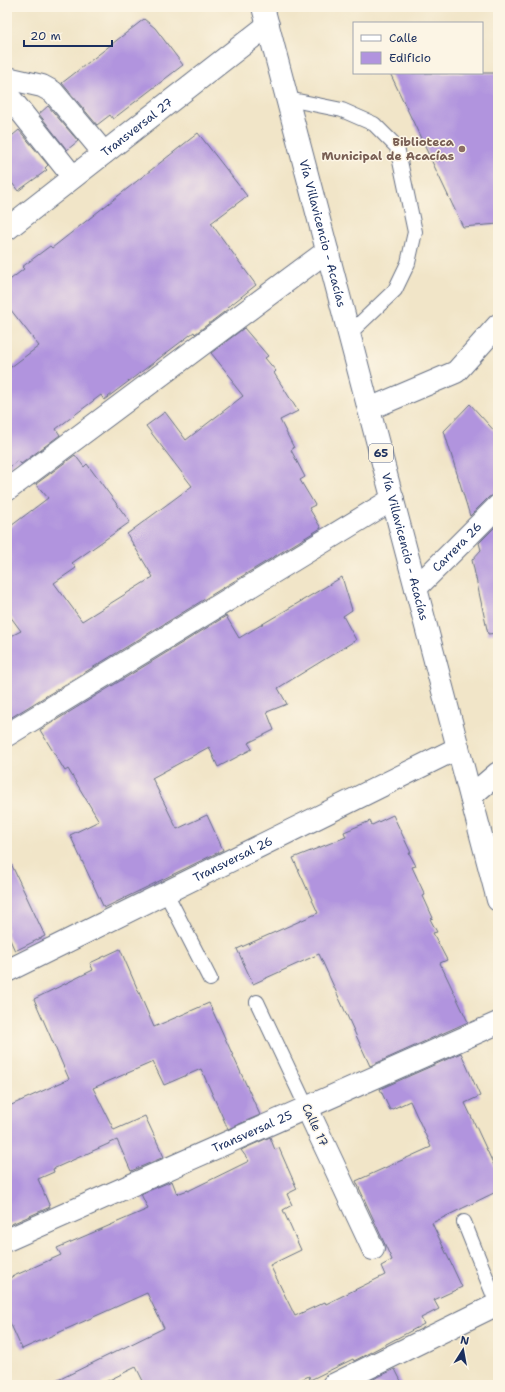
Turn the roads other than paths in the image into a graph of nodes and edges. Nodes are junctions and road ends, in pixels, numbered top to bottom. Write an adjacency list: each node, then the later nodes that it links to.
1 (266, 16): 3 (street, Vía Villavicencio - Acacías / 65); 4 (street, Transversal 27)
2 (8, 92): 4 (street); 5 (street)
3 (288, 99): 7 (street, Vía Villavicencio - Acacías / 65); 9 (lane)
4 (104, 153): 5 (street, Transversal 27)
5 (73, 177): 6 (street, Transversal 27)
6 (7, 229)
7 (327, 251): 9 (street, Vía Villavicencio - Acacías / 65); 11 (street)
8 (498, 325): 10 (street)
9 (349, 334): 10 (street, Vía Villavicencio - Acacías / 65)
10 (369, 409): 12 (street, Vía Villavicencio - Acacías / 65)
11 (7, 490)
12 (393, 499): 14 (street, Vía Villavicencio - Acacías / 65); 15 (street)
13 (498, 506): 14 (street, Carrera 26)
14 (416, 588): 16 (street, Vía Villavicencio - Acacías / 65)
15 (7, 735)
16 (458, 748): 18 (street, Vía Villavicencio - Acacías / 65); 19 (street, Transversal 26)
17 (498, 772): 18 (street)
18 (471, 796): 20 (street, Vía Villavicencio - Acacías / 65)
19 (166, 893): 21 (street, Transversal 26); 22 (lane)
20 (498, 900)
21 (7, 971)
22 (210, 979)
23 (257, 1002): 25 (lane, Calle 17)
24 (498, 1023): 25 (street, Transversal 25)
25 (307, 1108): 27 (street, Transversal 25); 28 (street, Calle 17)
26 (464, 1222): 29 (lane)
27 (7, 1240)
28 (373, 1249)
29 (497, 1304): 30 (street)
30 (333, 1385)

